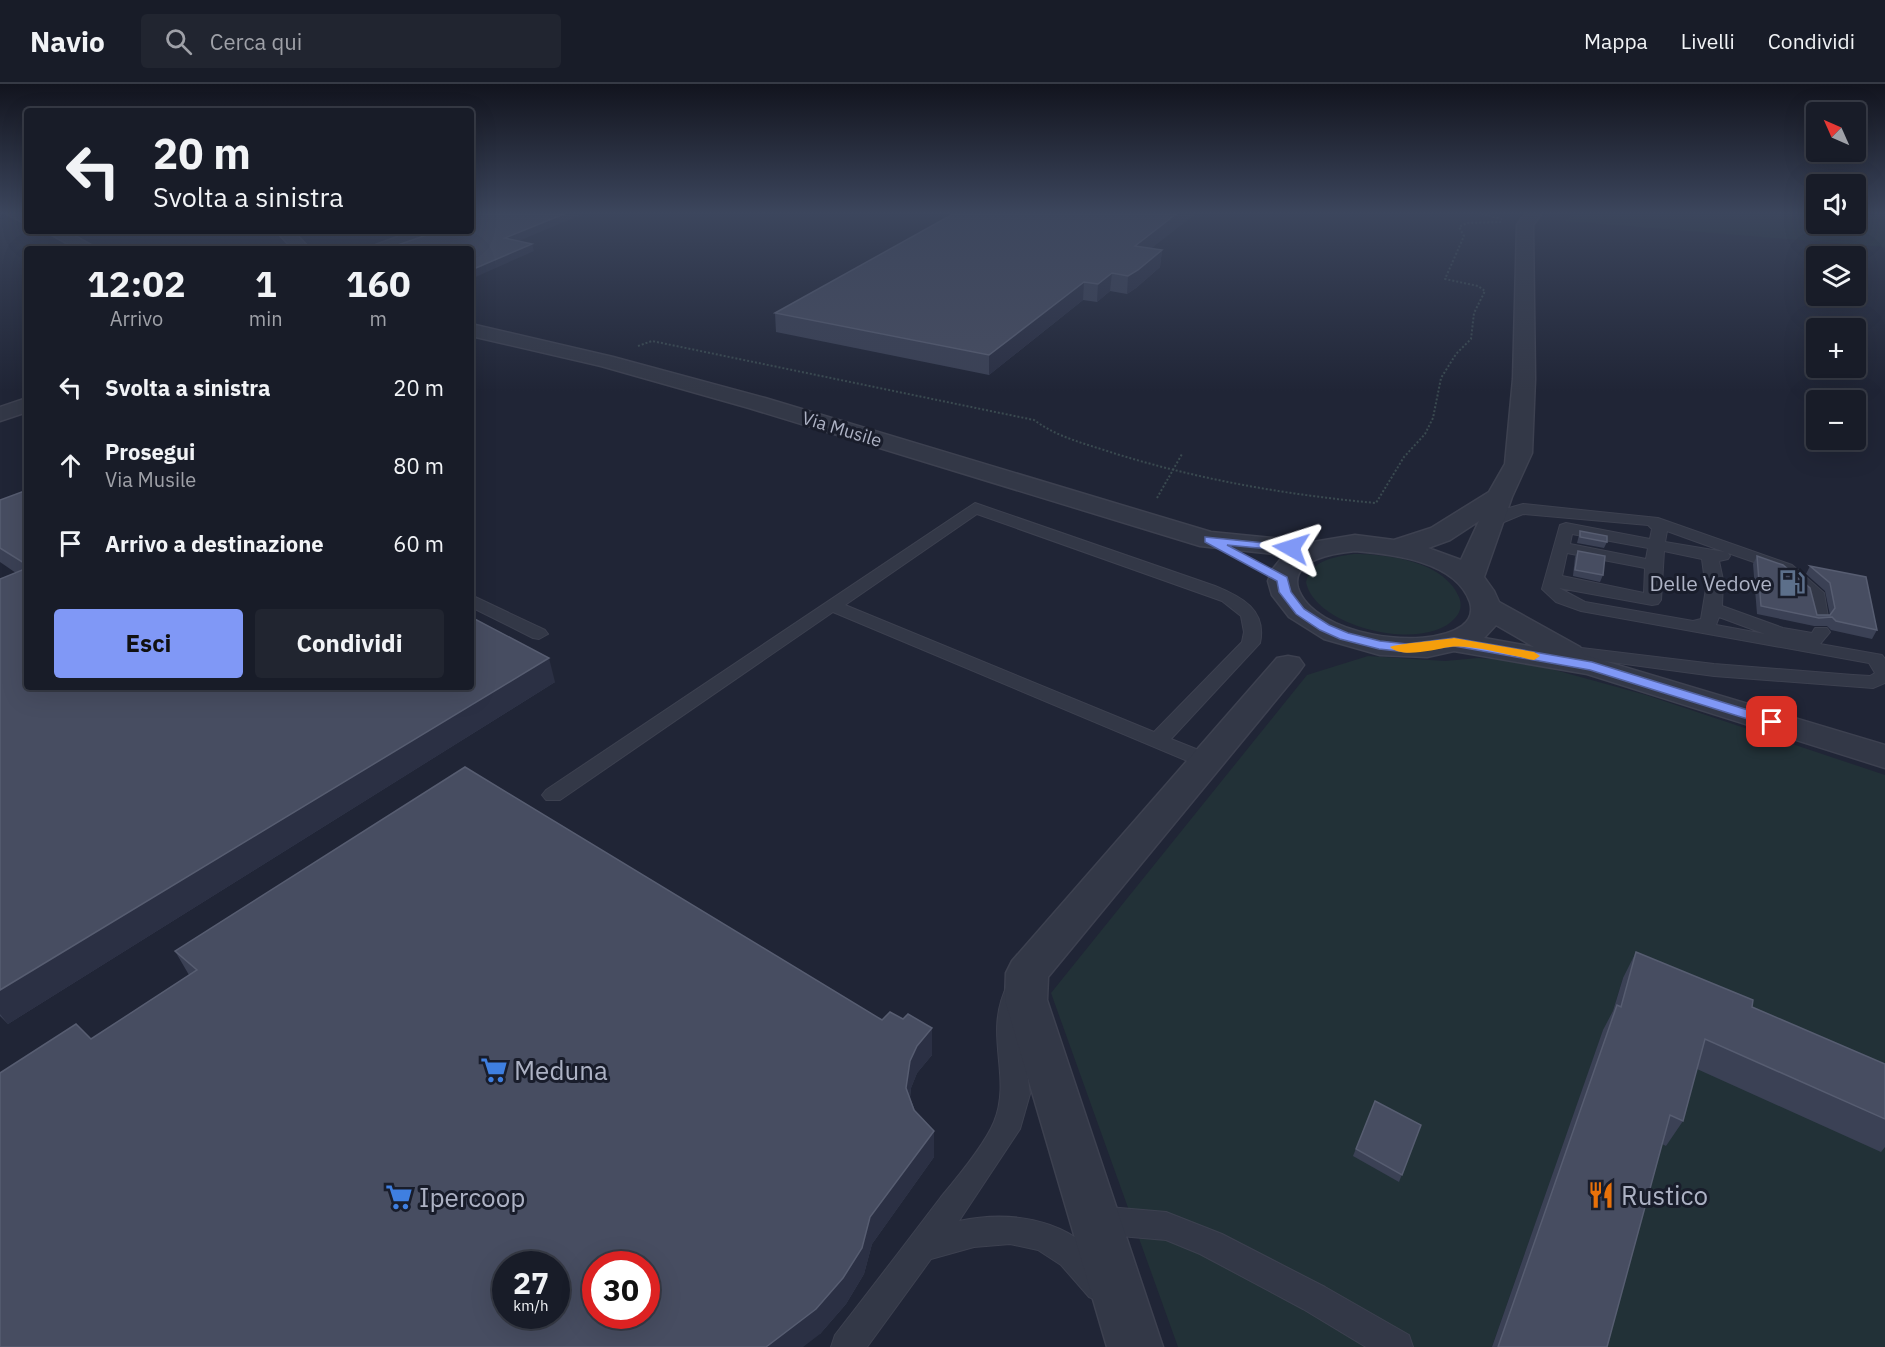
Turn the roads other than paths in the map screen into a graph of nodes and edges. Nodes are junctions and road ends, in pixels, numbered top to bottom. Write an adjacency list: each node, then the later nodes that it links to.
1 (1525, 273): 5 (street)
2 (474, 331): 7 (street, Via Musile)
3 (24, 406): 4 (street)
4 (0, 414)
5 (1496, 509): 6 (lane); 8 (street); 16 (street)
6 (1653, 521): 12 (lane); 13 (lane); 14 (lane)
7 (1209, 540): 9 (street); 15 (street)
8 (1395, 547): 9 (street); 16 (street)
9 (1311, 550): 15 (street)
10 (1709, 555): 12 (lane); 14 (lane); 21 (lane)
11 (1558, 558): 14 (lane); 14 (lane); 22 (lane)
12 (1762, 558): 13 (lane); 17 (lane)
13 (1787, 559): 17 (lane)
14 (1653, 566)
15 (1283, 579): 25 (street)
16 (1469, 579): 20 (street)
17 (1816, 592): 23 (lane)
18 (474, 602): 24 (lane)
19 (831, 605): 29 (lane); 29 (lane); 32 (lane)
20 (1486, 607): 25 (street); 26 (street)
21 (1712, 608): 22 (lane); 23 (lane)
22 (1693, 626): 23 (lane)
23 (1822, 631): 28 (lane)
24 (539, 634)
25 (1454, 642): 26 (street)
26 (1579, 659): 28 (lane); 30 (street)
27 (1288, 665): 31 (street)
28 (1885, 674)
29 (1157, 741): 31 (lane)
30 (1885, 757)
31 (1204, 760): 33 (street)
32 (553, 795)
33 (1027, 973): 34 (street); 35 (lane)
34 (1095, 1220): 36 (street); 38 (lane)
35 (922, 1248): 36 (lane); 37 (lane)
36 (1122, 1336)
37 (847, 1347)
38 (1397, 1347)

